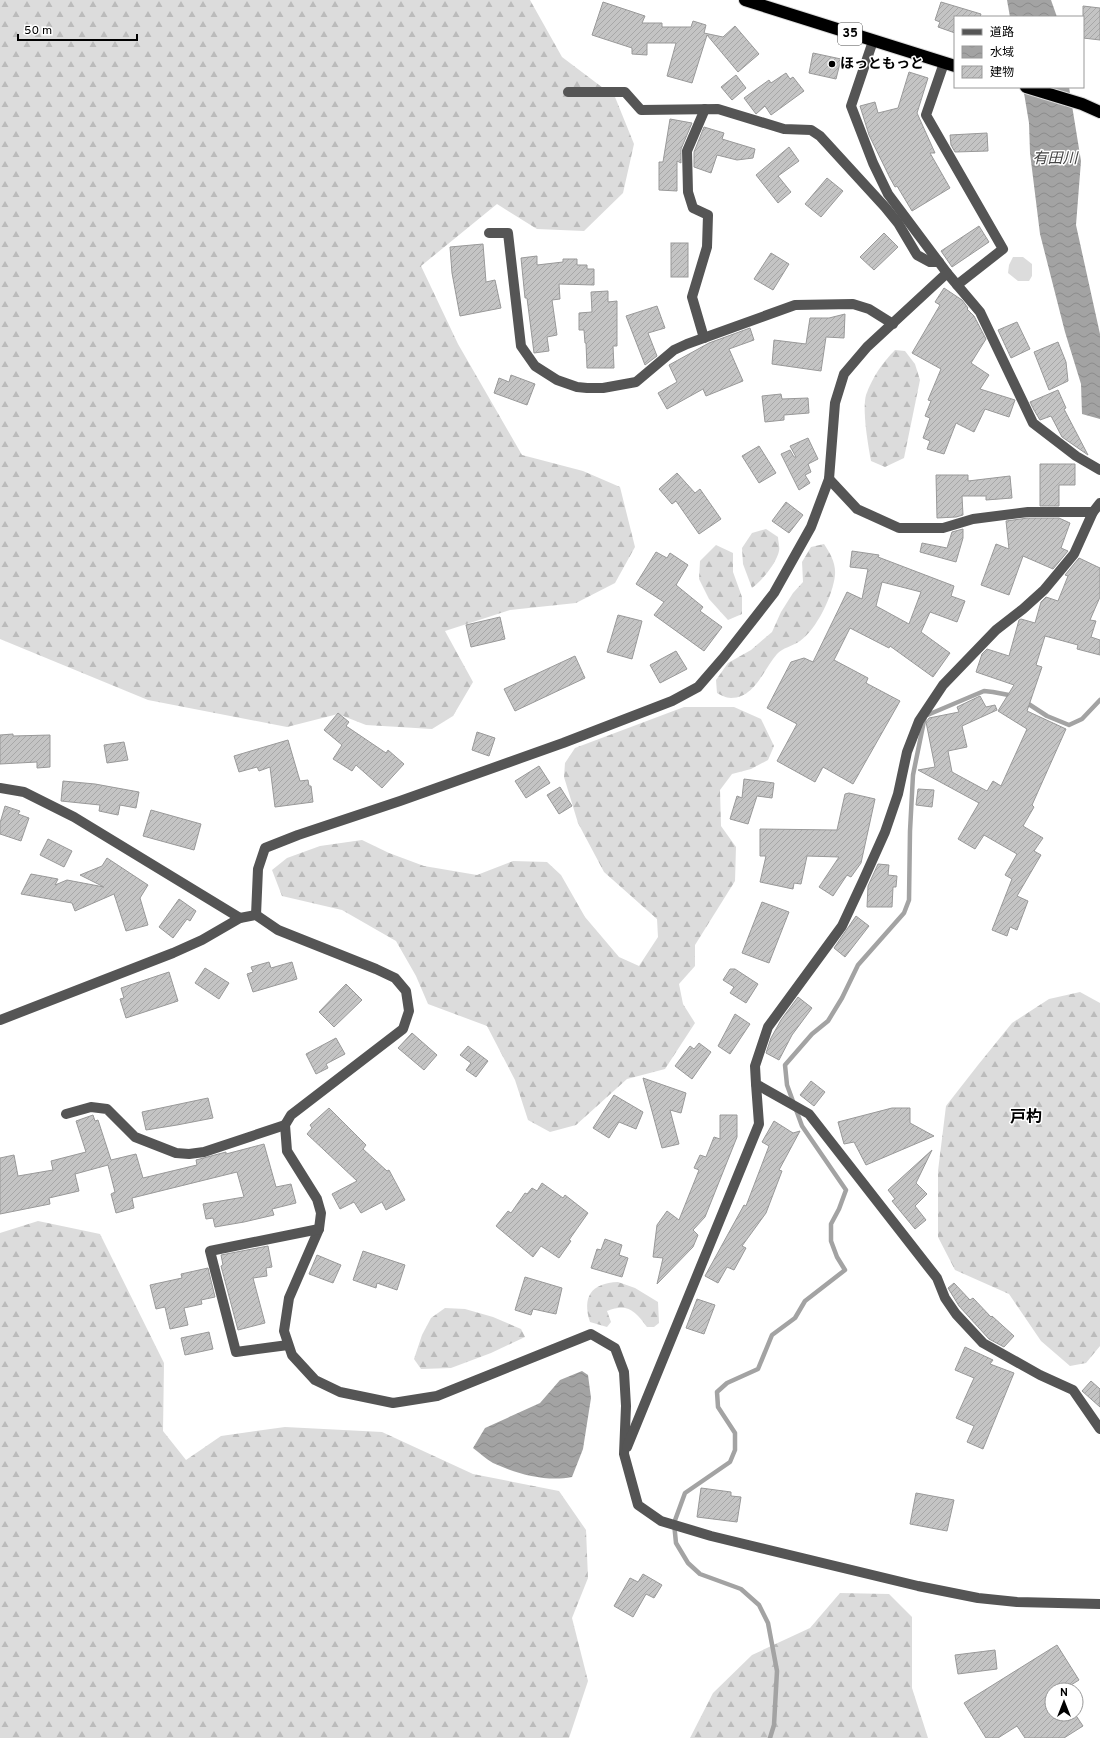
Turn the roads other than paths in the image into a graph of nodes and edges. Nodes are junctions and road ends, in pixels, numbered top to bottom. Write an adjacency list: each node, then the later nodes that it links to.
1 (745, 0): 2 (highway, 35)
2 (873, 42): 3 (highway, 35); 9 (street)
3 (949, 64): 11 (street)
4 (1029, 88): 7 (highway)
5 (568, 92): 6 (street)
6 (705, 109): 9 (street); 13 (street)
7 (1100, 112)
8 (489, 233): 13 (street)
9 (939, 262): 10 (street)
10 (947, 273): 11 (street); 12 (street)
11 (957, 285): 14 (street)
12 (893, 324): 13 (street); 15 (street)
13 (704, 338)
14 (1100, 470)
15 (829, 480): 17 (street); 19 (street)
16 (1100, 503): 17 (street)
17 (1093, 512): 22 (street)
18 (0, 788): 20 (street)
19 (256, 915): 20 (street); 24 (street)
20 (240, 918): 21 (street)
21 (0, 1020)
22 (756, 1084): 27 (street); 28 (street)
23 (66, 1114): 24 (street)
24 (285, 1125): 25 (street)
25 (319, 1229): 26 (street); 26 (street)
26 (288, 1346): 28 (street)
27 (1100, 1429)
28 (624, 1454): 29 (street)
29 (1100, 1604)

